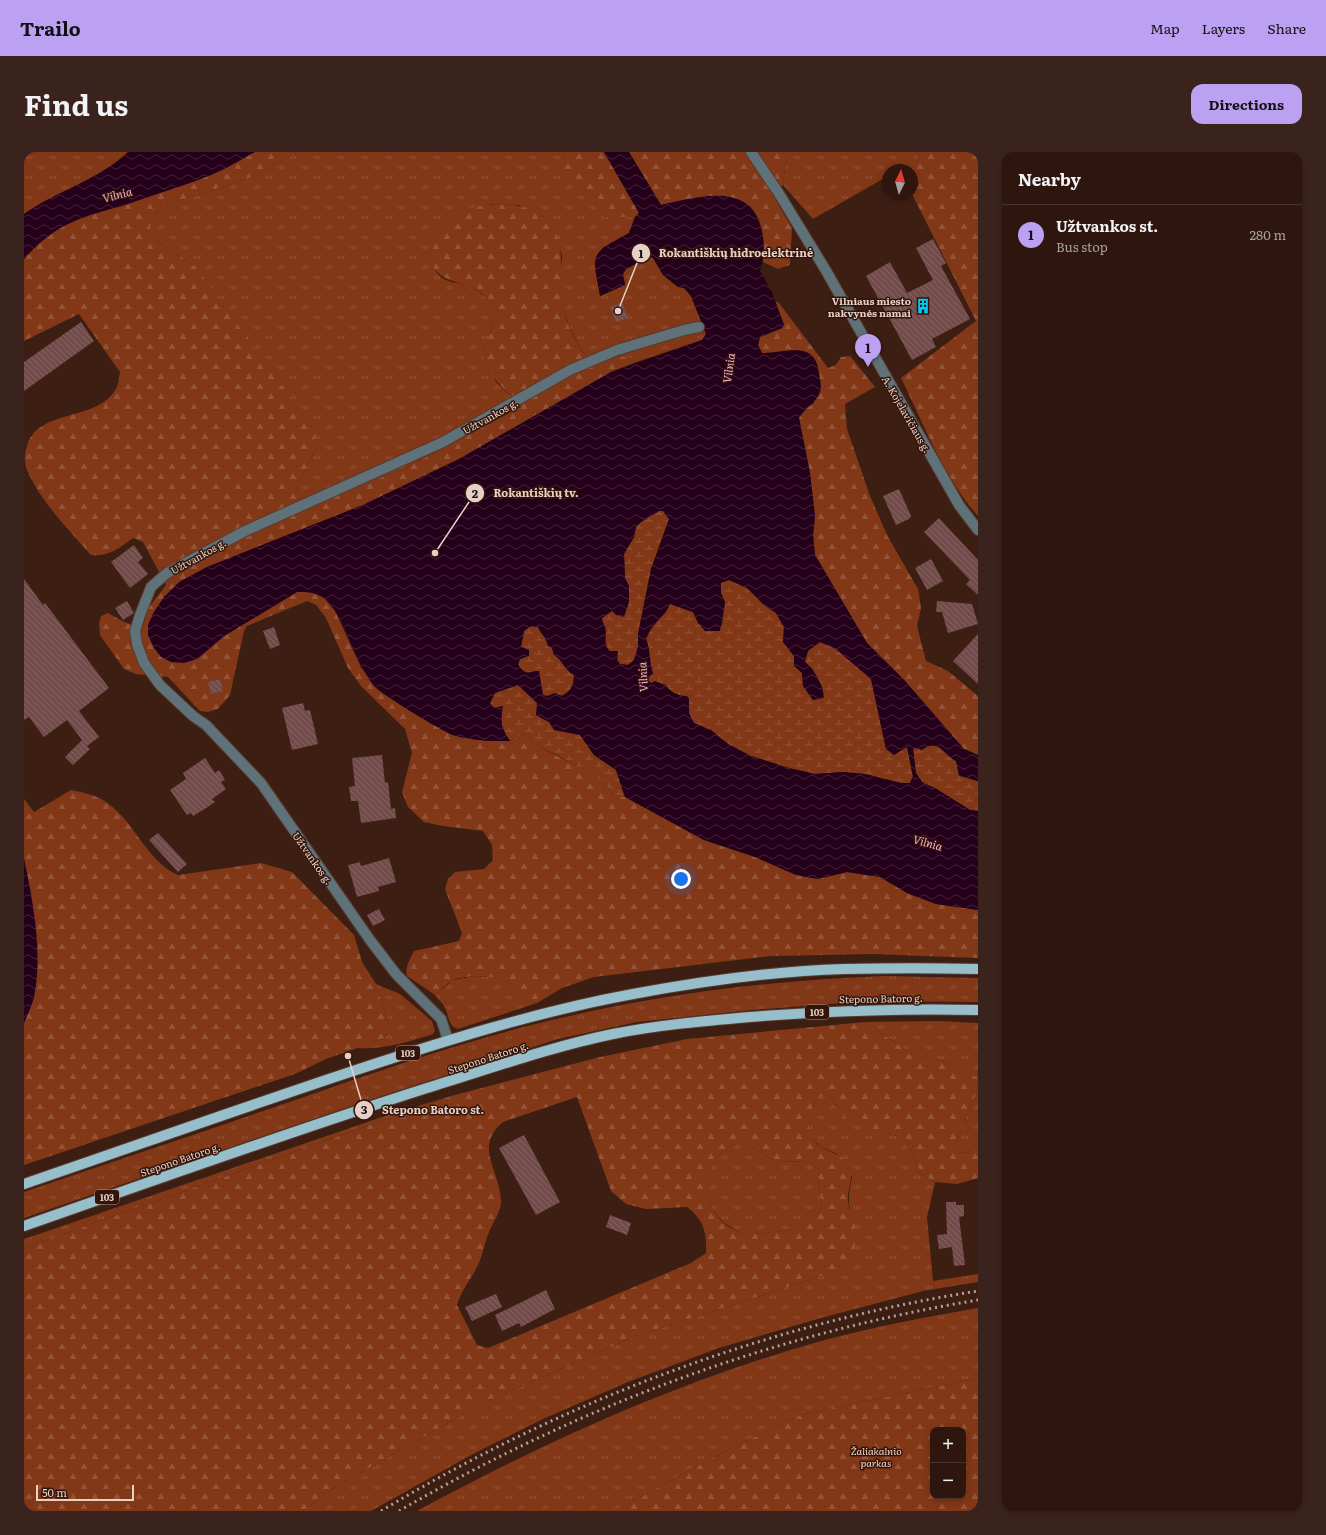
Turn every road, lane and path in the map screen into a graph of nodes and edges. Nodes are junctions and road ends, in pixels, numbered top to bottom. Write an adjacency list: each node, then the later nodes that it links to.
1 (751, 152): 3 (street, A. Kojelavičiaus g.)
2 (699, 327): 6 (street, Užtvankos g.)
3 (978, 530)
4 (978, 969): 6 (main road, 103)
5 (978, 1010): 8 (main road, Stepono Batoro g. / 103)
6 (448, 1040): 7 (main road, 103)
7 (24, 1184)
8 (24, 1226)

